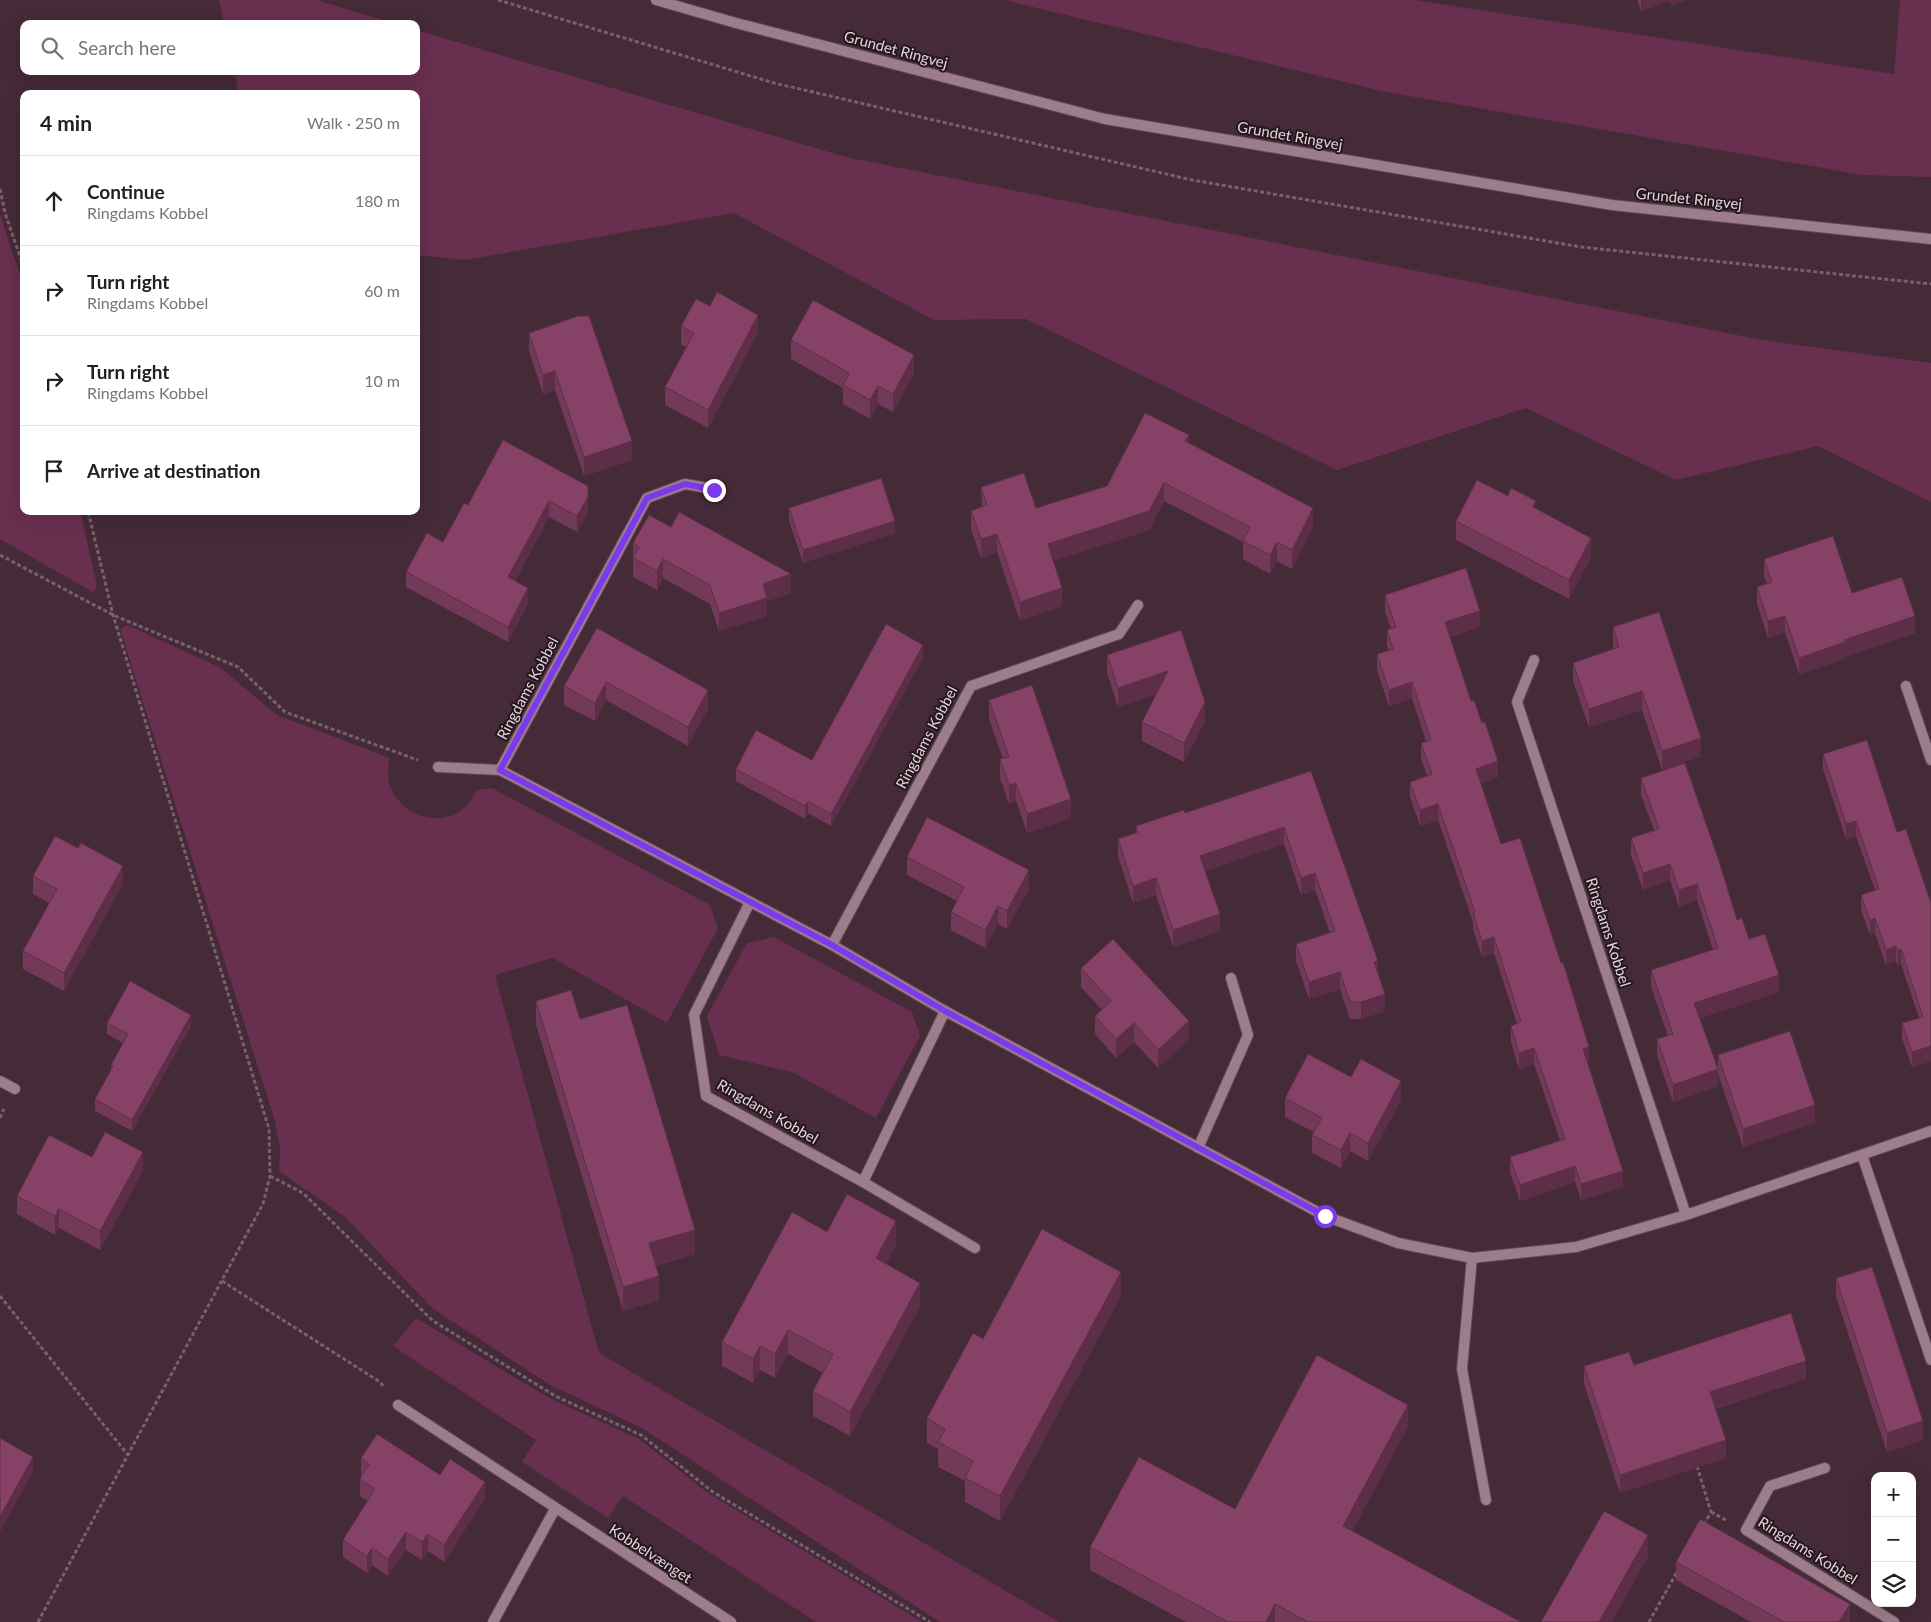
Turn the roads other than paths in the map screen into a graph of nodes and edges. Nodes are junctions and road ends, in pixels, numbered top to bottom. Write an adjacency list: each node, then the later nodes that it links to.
1 (656, 0): 2 (street, Grundet Ringvej)
2 (1931, 239)
3 (714, 490): 9 (street, Ringdams Kobbel)
4 (1138, 605): 11 (street, Ringdams Kobbel)
5 (1534, 660): 20 (street, Ringdams Kobbel)
6 (1906, 686): 7 (street)
7 (1931, 760)
8 (438, 768): 9 (street)
9 (500, 770): 10 (street)
10 (750, 902): 11 (street); 19 (street, Ringdams Kobbel)
11 (832, 945): 13 (street)
12 (1231, 978): 17 (street)
13 (945, 1011): 17 (street); 19 (street)
14 (0, 1080): 15 (street)
15 (15, 1089)
16 (1931, 1131): 18 (street)
17 (1198, 1148): 22 (street)
18 (1862, 1155): 20 (street); 23 (street)
19 (863, 1182): 21 (street, Ringdams Kobbel)
20 (1686, 1215): 22 (street)
21 (975, 1248)
22 (1472, 1258): 26 (street)
23 (1931, 1360)
24 (398, 1405): 27 (street, Kobbelvænget)
25 (1825, 1468): 30 (street, Ringdams Kobbel)
26 (1486, 1500)
27 (555, 1508): 28 (street); 29 (street, Kobbelvænget)
28 (493, 1622)
29 (731, 1622)
30 (1894, 1622)

